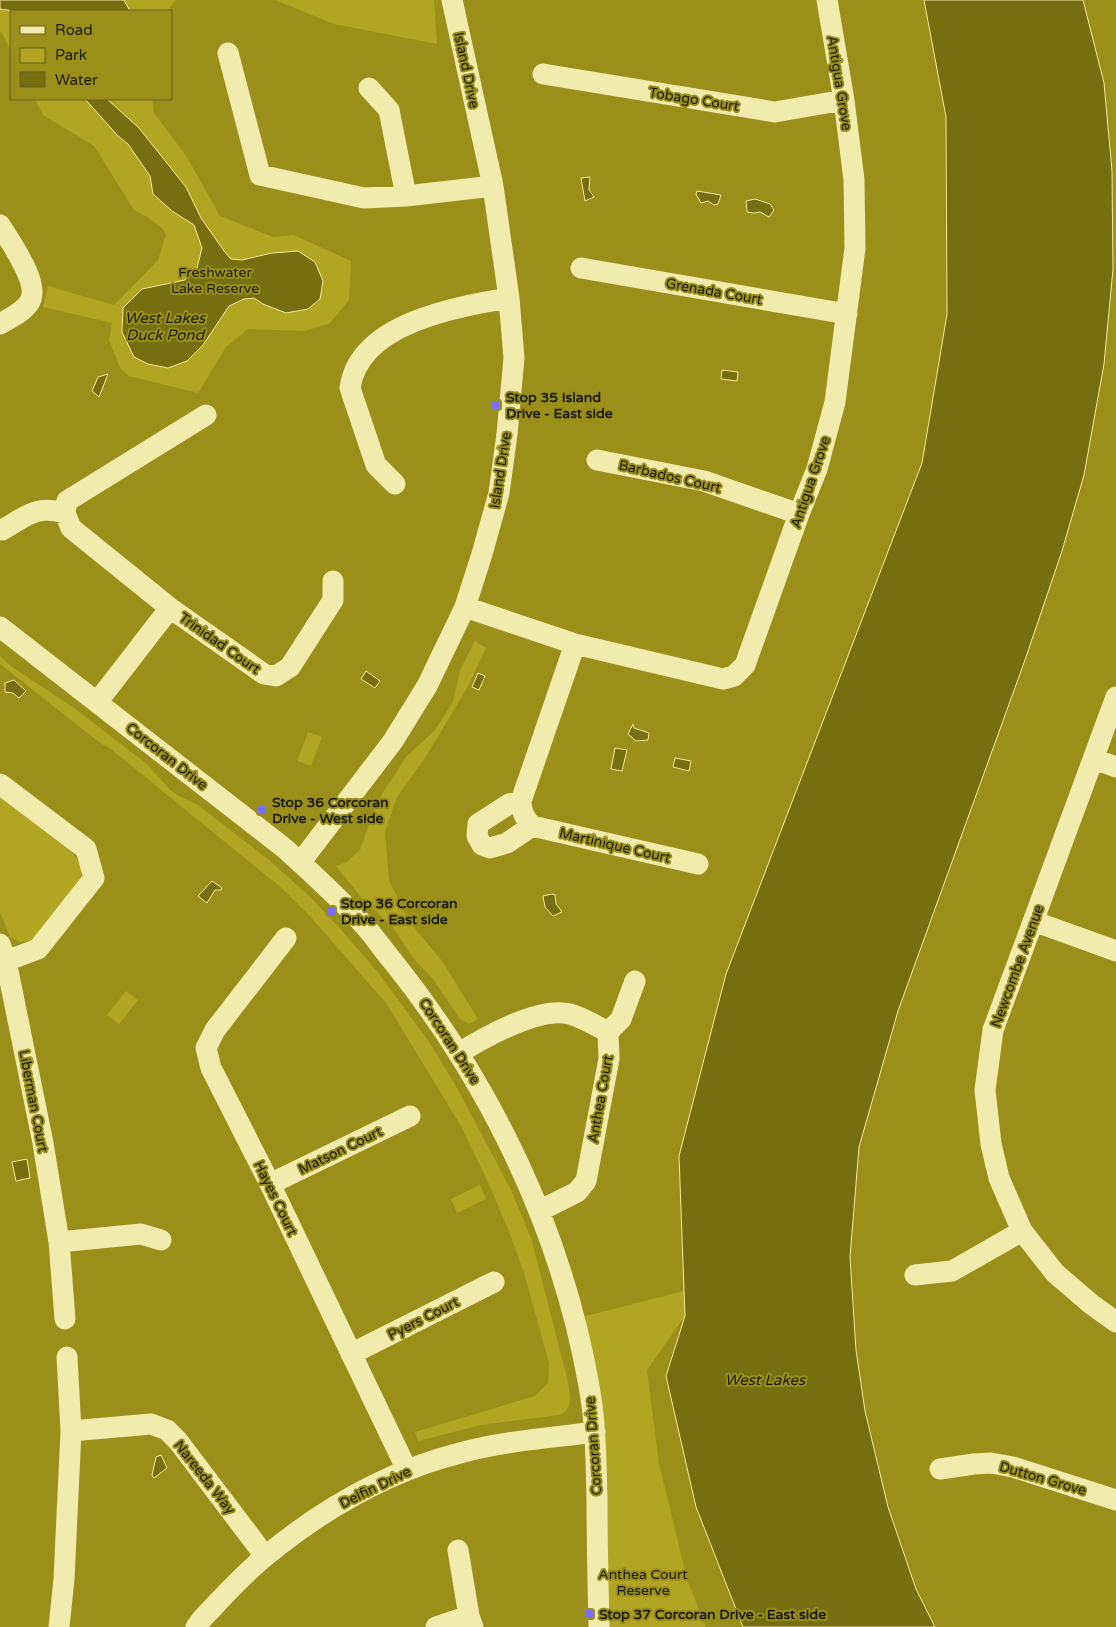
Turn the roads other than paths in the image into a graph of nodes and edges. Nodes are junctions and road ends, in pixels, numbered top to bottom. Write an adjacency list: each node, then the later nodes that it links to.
1 (452, 0): 7 (street, Island Drive)
2 (827, 0): 6 (street, Antigua Grove)
3 (228, 53): 8 (street)
4 (543, 74): 6 (street, Tobago Court)
5 (369, 88): 8 (street)
6 (844, 100): 12 (street, Antigua Grove)
7 (492, 186): 8 (street); 11 (street, Island Drive)
8 (406, 196)
9 (0, 225): 13 (street)
10 (581, 268): 12 (street, Grenada Court)
11 (509, 298): 16 (street); 21 (street, Island Drive)
12 (846, 314): 18 (street, Antigua Grove)
13 (0, 324)
14 (206, 415): 17 (street)
15 (597, 460): 18 (street, Barbados Court)
16 (395, 484)
17 (65, 513): 19 (street); 22 (street, Trinidad Court)
18 (799, 514): 24 (street, Antigua Grove)
19 (2, 530)
20 (334, 581): 22 (street, Trinidad Court)
21 (465, 607): 24 (street, Antigua Grove); 32 (street, Island Drive)
22 (170, 608): 26 (street, Trinidad Court)
23 (0, 626): 26 (street, Corcoran Drive)
24 (575, 644): 30 (street)
25 (1116, 696): 27 (street, Newcombe Avenue)
26 (98, 701): 32 (street, Corcoran Drive)
27 (1094, 760): 28 (street); 34 (street, Newcombe Avenue)
28 (1116, 767)
29 (0, 784): 37 (street, Liberman Court)
30 (521, 800): 31 (street); 31 (street)
31 (532, 826): 33 (street, Martinique Court)
32 (300, 863): 40 (street, Corcoran Drive)
33 (698, 864)
34 (1033, 921): 36 (street); 44 (street, Newcombe Avenue)
35 (286, 938): 42 (street, Hayes Court)
36 (1116, 951)
37 (3, 952): 46 (street, Liberman Court)
38 (635, 981): 39 (street)
39 (608, 1032): 40 (street); 43 (street, Anthea Court)
40 (459, 1053): 43 (street, Corcoran Drive)
41 (410, 1116): 42 (street, Matson Court)
42 (270, 1184): 51 (street, Hayes Court)
43 (539, 1211): 54 (street, Corcoran Drive)
44 (1022, 1231): 47 (street); 50 (street, Newcombe Avenue)
45 (161, 1240): 46 (street)
46 (59, 1242): 49 (street, Liberman Court)
47 (915, 1275)
48 (494, 1282): 51 (street, Pyers Court)
49 (65, 1319)
50 (1116, 1322)
51 (351, 1354): 56 (street, Hayes Court)
52 (67, 1358): 53 (street)
53 (71, 1431): 59 (street, Nareeda Way); 61 (street)
54 (595, 1432): 56 (street, Delfin Drive); 64 (street, Corcoran Drive)
55 (940, 1469): 57 (street, Dutton Grove)
56 (407, 1470): 59 (street, Delfin Drive)
57 (1116, 1500)
58 (458, 1550): 60 (street)
59 (265, 1556): 62 (street, Delfin Drive)
60 (471, 1621): 63 (street)
61 (59, 1627)
62 (196, 1627)
63 (436, 1627)
64 (599, 1627)

